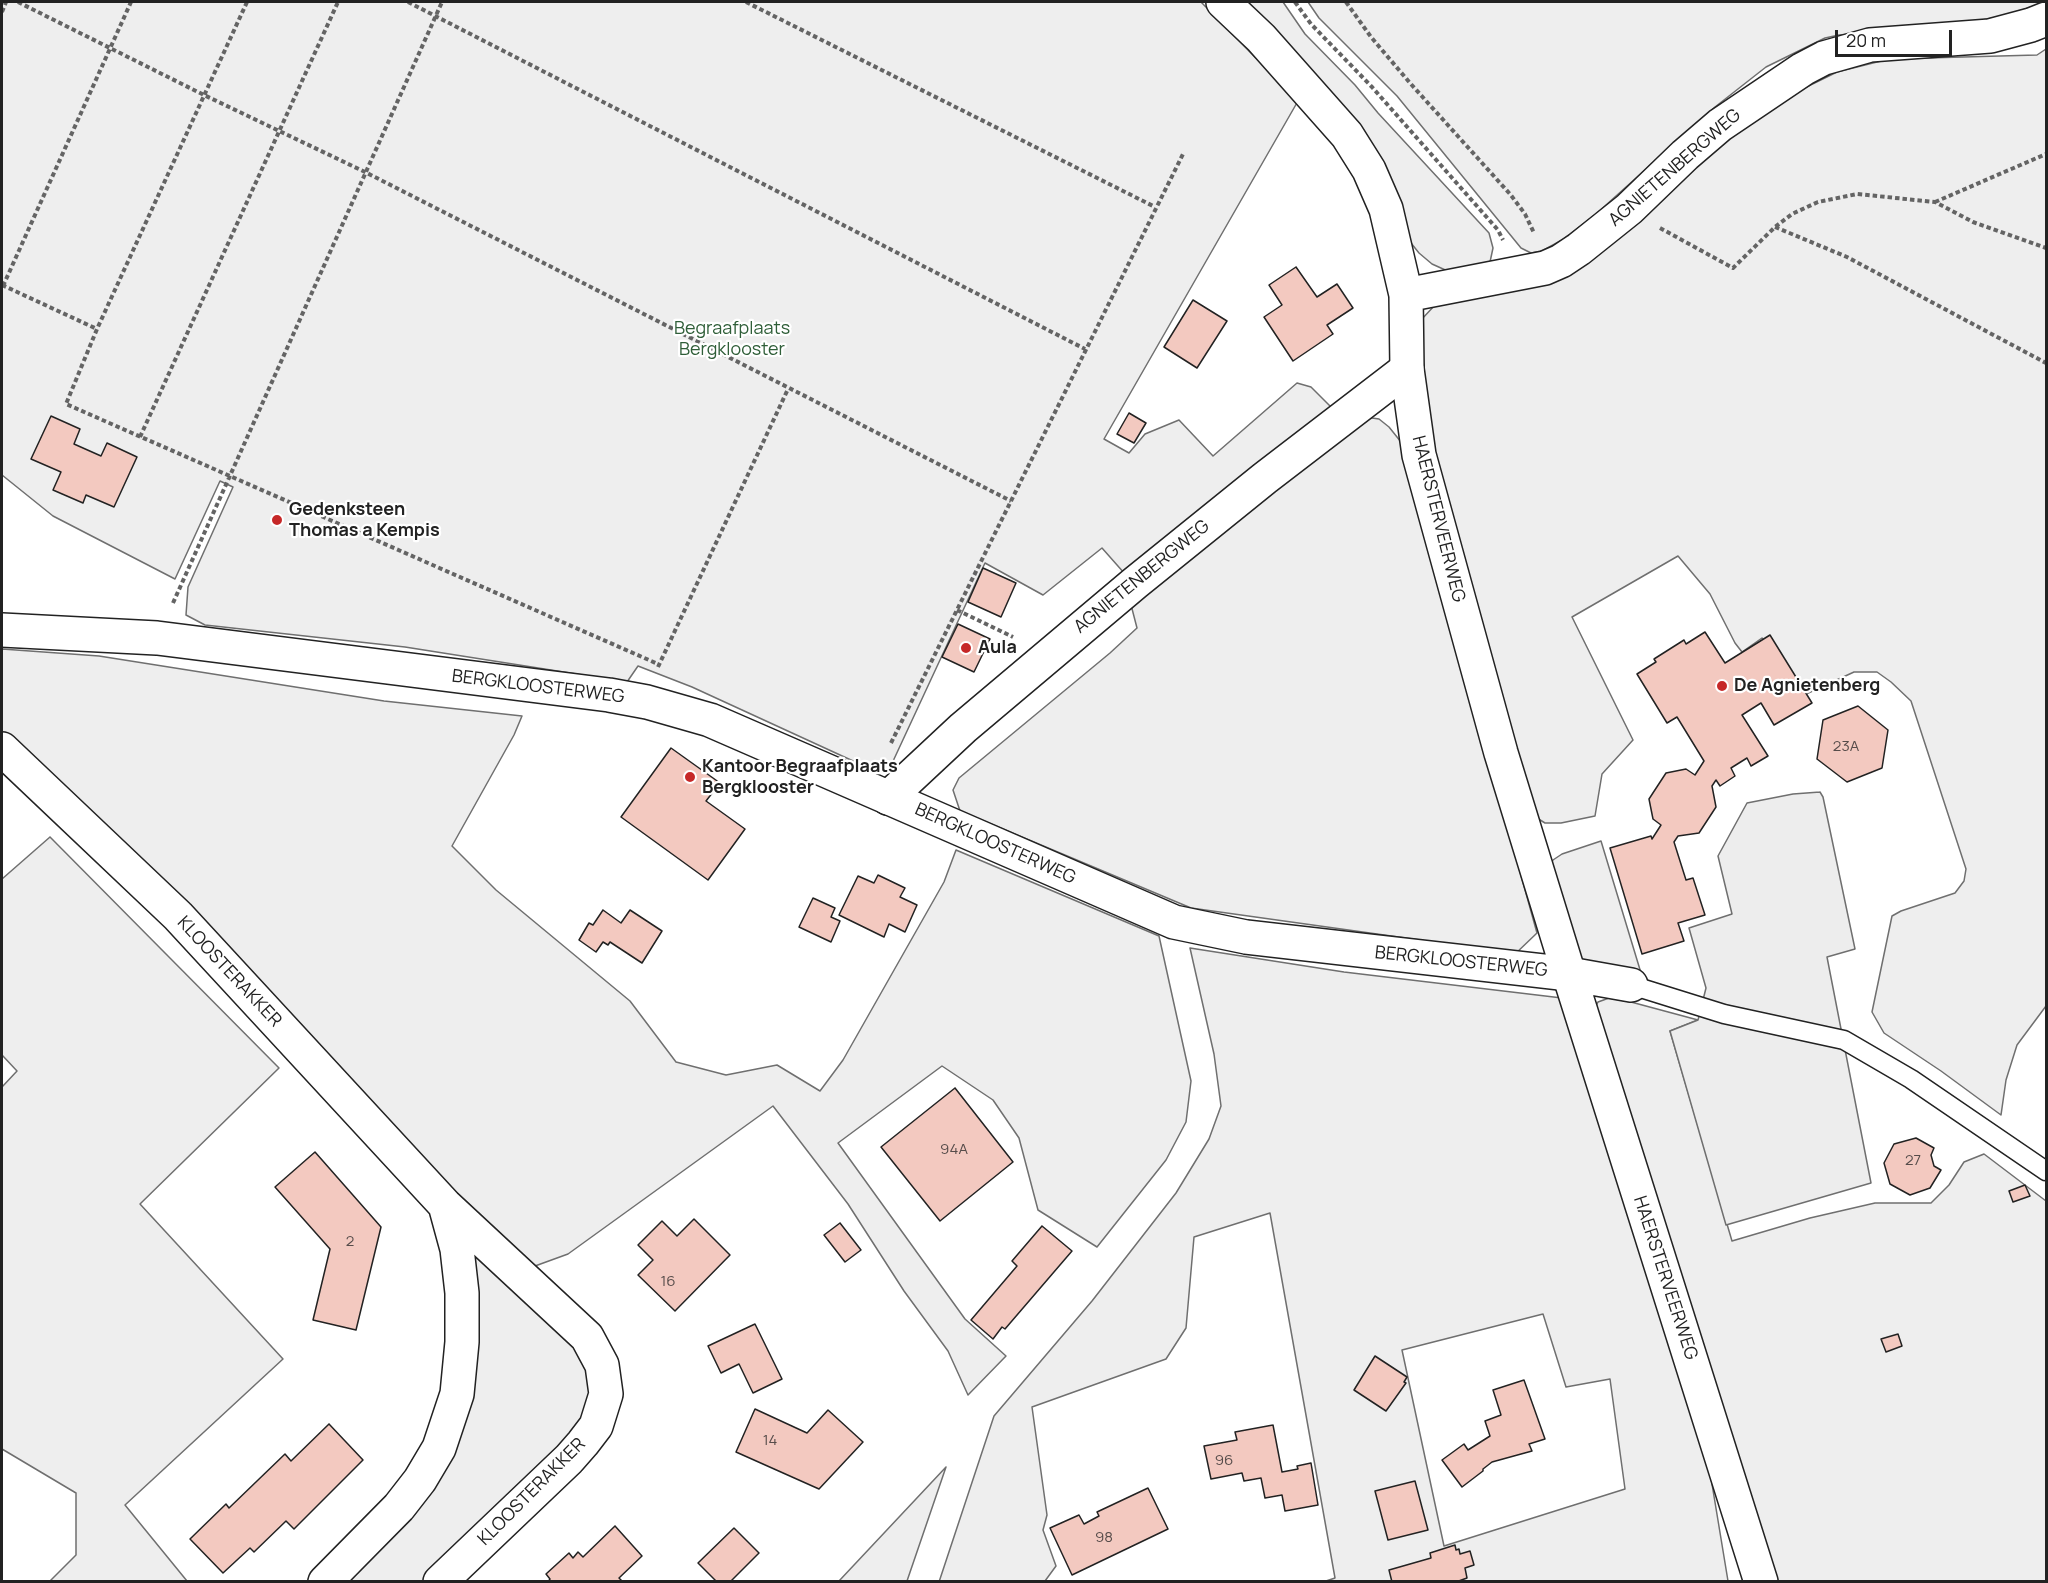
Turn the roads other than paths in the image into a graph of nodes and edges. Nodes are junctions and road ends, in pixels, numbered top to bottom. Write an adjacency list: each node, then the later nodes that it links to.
1 (1223, 2): 3 (street, HAERSTERVEERWEG)
2 (2046, 19): 3 (street, AGNIETENBERGWEG)
3 (1406, 295): 4 (street, HAERSTERVEERWEG)
4 (1407, 369): 7 (street, AGNIETENBERGWEG); 8 (street, HAERSTERVEERWEG)
5 (2, 630): 7 (street, BERGKLOOSTERWEG)
6 (2, 749): 11 (street, KLOOSTERAKKER)
7 (888, 798): 8 (street, BERGKLOOSTERWEG)
8 (1569, 974): 9 (street); 14 (street, HAERSTERVEERWEG)
9 (1631, 985): 10 (lane)
10 (2046, 1171)
11 (446, 1205): 12 (street, KLOOSTERAKKER); 13 (street, KLOOSTERAKKER)
12 (325, 1581)
13 (440, 1581)
14 (1761, 1581)

